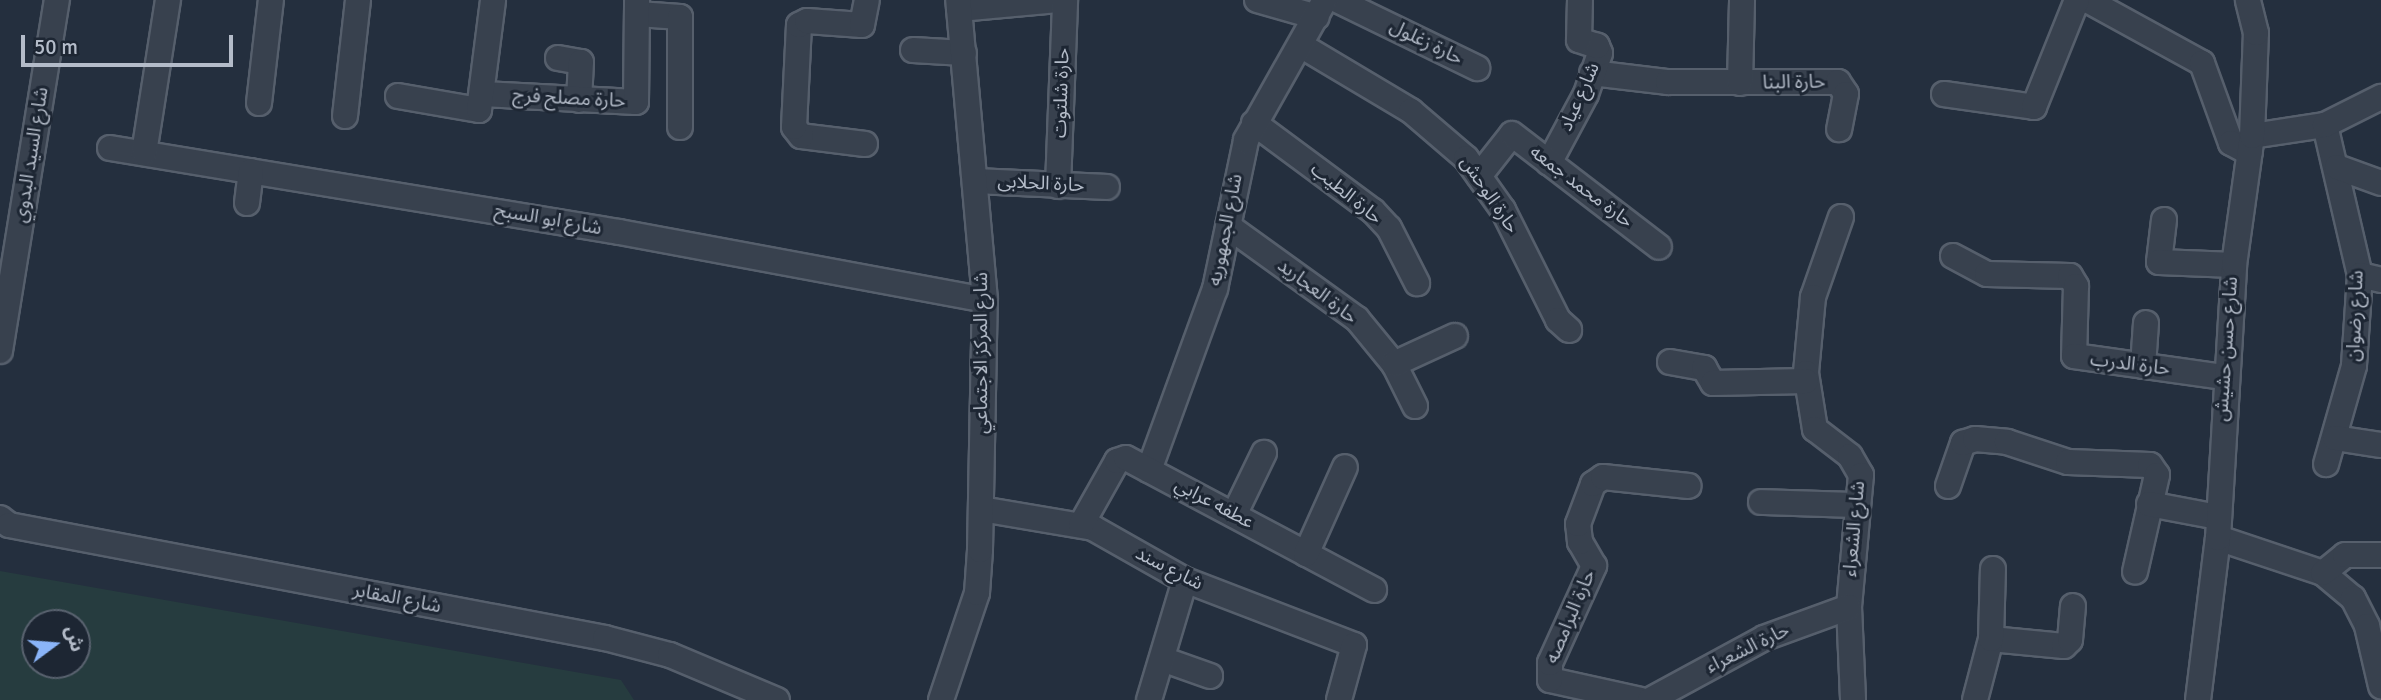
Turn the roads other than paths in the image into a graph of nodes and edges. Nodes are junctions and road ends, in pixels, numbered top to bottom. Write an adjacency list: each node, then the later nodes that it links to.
1 (57, 0): 62 (street, شارع السيد البدوي)
2 (168, 0): 40 (street)
3 (271, 0): 31 (street)
4 (358, 0): 32 (street)
5 (493, 0): 27 (street)
6 (867, 0): 37 (street)
7 (1058, 0): 16 (street)
8 (1065, 0): 47 (street, حارة شلتوت)
9 (1256, 0): 18 (street)
10 (1336, 0): 23 (street, حارة زغلول)
11 (1580, 0): 24 (street, شارع عياد)
12 (1742, 0): 25 (street, حارة البنا)
13 (2077, 0): 26 (street)
14 (2087, 0): 38 (street)
15 (2248, 0): 38 (street, شارع حسن حشيش)
16 (958, 4): 21 (street, شارع المركز الاجتماعي)
17 (638, 7): 30 (street, حارة مصلح فرج); 35 (street)
18 (1321, 9): 19 (street, شارع الجمهوريه)
19 (1302, 46): 33 (street, شارع الجمهوريه); 44 (street, حارة الوحش)
20 (913, 50): 21 (street)
21 (964, 53): 45 (street, شارع المركز الاجتماعي)
22 (558, 58): 30 (street)
23 (1477, 68)
24 (1592, 74): 25 (street, حارة البنا); 41 (street, شارع عياد)
25 (1740, 83): 36 (street, حارة البنا)
26 (1944, 93)
27 (482, 94): 28 (street); 30 (street, حارة مصلح فرج)
28 (398, 96)
29 (2381, 97): 34 (street)
30 (579, 100)
31 (259, 103)
32 (345, 116)
33 (1254, 123): 52 (street, شارع الجمهوريه); 57 (street, حارة الطيب)
34 (2325, 125): 38 (street); 42 (street, شارع رضوان)
35 (680, 127)
36 (1839, 129)
37 (865, 144)
38 (2251, 144): 55 (street, شارع حسن حشيش)
39 (110, 148): 40 (street, شارع ابو السبح)
40 (144, 153): 43 (street, شارع ابو السبح)
41 (1549, 163): 44 (street, حارة محمد جمعه); 53 (street, حارة محمد جمعه)
42 (2337, 167): 46 (street); 56 (street, شارع رضوان)
43 (251, 171): 49 (street); 58 (street, شارع ابو السبح)
44 (1479, 176): 60 (street, حارة الوحش)
45 (976, 181): 47 (street, حارة الحلابى); 58 (street, شارع المركز الاجتماعي)
46 (2381, 183)
47 (1058, 186): 48 (street, حارة الحلابى)
48 (1107, 187)
49 (247, 203)
50 (1841, 217): 67 (street, شارع الشعراء)
51 (2164, 220): 55 (street)
52 (1228, 226): 64 (street, حارة العجاريد); 74 (street, شارع الجمهوريه)
53 (1659, 247)
54 (1953, 256): 65 (street, حارة الدرب)
55 (2234, 265): 66 (street, شارع حسن حشيش)
56 (2371, 278): 69 (street, شارع رضوان)
57 (1417, 283)
58 (985, 300): 80 (street, شارع المركز الاجتماعي)
59 (2146, 323): 65 (street)
60 (1569, 330)
61 (1455, 336): 64 (street)
62 (0, 351)
63 (1670, 362): 67 (street)
64 (1394, 364): 68 (street, حارة العجاريد)
65 (2143, 366): 66 (street, حارة الدرب)
66 (2223, 377): 84 (street, شارع حسن حشيش)
67 (1806, 381): 79 (street, شارع الشعراء)
68 (1415, 406)
69 (2335, 438): 70 (street); 72 (street, شارع رضوان)
70 (2381, 445)
71 (1264, 453): 81 (street)
72 (2326, 464)
73 (1345, 467): 85 (street)
74 (1150, 470): 81 (street, عطفه عرابي); 83 (street, عطفه عرابي)
75 (1689, 486): 102 (street, حارة البرامصه)
76 (1948, 486): 78 (street)
77 (1761, 502): 79 (street)
78 (2149, 504): 84 (street); 88 (street)
79 (1858, 505): 93 (street, شارع الشعراء)
80 (981, 509): 83 (street, شارع سند); 99 (street, شارع المركز الاجتماعي)
81 (1234, 515): 85 (street, عطفه عرابي)
82 (5, 522): 98 (street, شارع المقابر)
83 (1081, 524): 90 (street, شارع سند)
84 (2218, 528): 89 (street); 106 (street, شارع حسن حشيش)
85 (1306, 554): 91 (street, عطفه عرابي)
86 (2381, 555): 89 (street)
87 (1993, 569): 94 (street)
88 (2135, 572)
89 (2323, 573): 96 (street)
90 (1185, 580): 95 (street); 101 (street, شارع سند)
91 (1374, 590)
92 (2073, 606): 94 (street)
93 (1849, 607): 103 (street, حارة الشعراء); 104 (street, شارع الشعراء)
94 (1991, 639): 105 (street)
95 (1162, 659): 97 (street); 100 (street)
96 (2380, 672)
97 (1210, 676)
98 (778, 700)
99 (941, 700)
100 (1149, 700)
101 (1339, 700)
102 (1641, 700)
103 (1650, 700)
104 (1853, 700)
105 (1975, 700)
106 (2198, 700)

